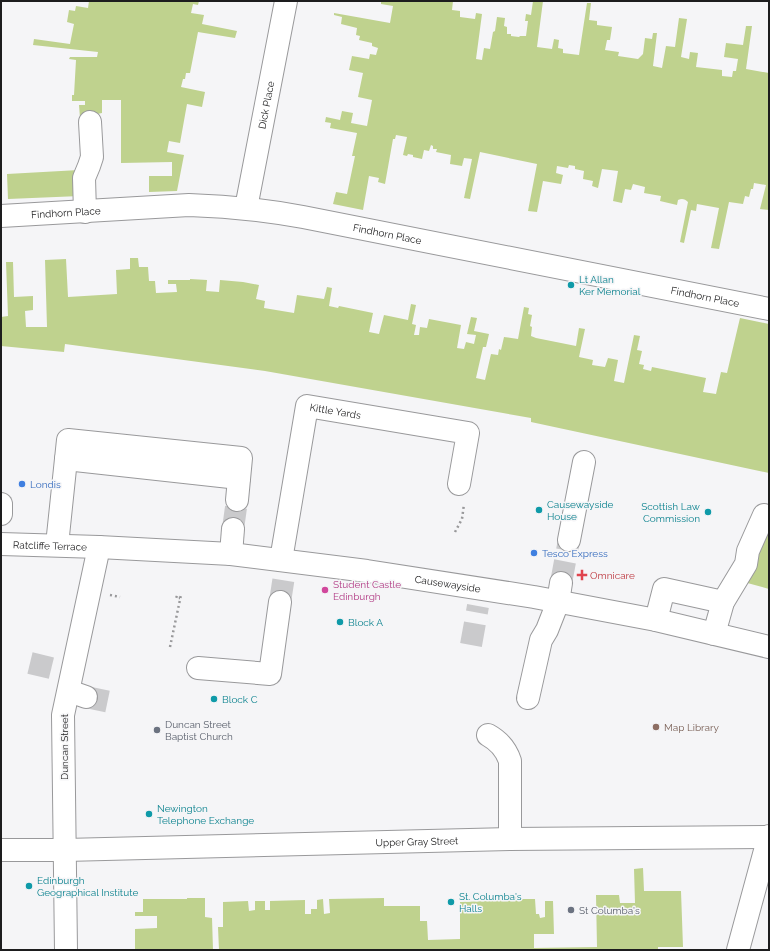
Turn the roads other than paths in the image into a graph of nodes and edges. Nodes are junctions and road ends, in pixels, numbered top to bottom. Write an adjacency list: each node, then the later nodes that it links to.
1 (286, 1): 3 (street, Dick Place)
2 (90, 122): 4 (street)
3 (246, 208): 4 (street, Findhorn Place); 6 (street, Findhorn Place)
4 (85, 212): 5 (street, Findhorn Place)
5 (1, 216)
6 (769, 309)
7 (584, 462): 14 (street)
8 (459, 484): 19 (street, Kittle Yards)
9 (237, 500): 16 (street)
10 (2, 504): 11 (street)
11 (1, 514)
12 (764, 515): 22 (street)
13 (234, 529): 18 (street)
14 (569, 540)
15 (1, 544): 16 (street, Ratcliffe Terrace)
16 (56, 545): 17 (street, Ratcliffe Terrace)
17 (99, 547): 18 (street, Causewayside); 32 (street, Duncan Street)
18 (231, 554): 19 (street, Causewayside)
19 (284, 566): 20 (street, Causewayside)
20 (559, 592): 23 (street, Causewayside); 27 (street)
21 (280, 602): 26 (street)
22 (723, 602): 23 (street); 24 (street)
23 (656, 620): 24 (street, Causewayside)
24 (714, 634): 25 (street, Causewayside)
25 (769, 647)
26 (198, 668)
27 (528, 698)
28 (488, 735): 29 (street)
29 (510, 840): 30 (street, Upper Gray Street); 32 (street, Upper Gray Street)
30 (768, 844): 33 (street)
31 (1, 850): 32 (street, Upper Gray Street)
32 (65, 850): 34 (street, Duncan Street)
33 (742, 949)
34 (66, 950)

